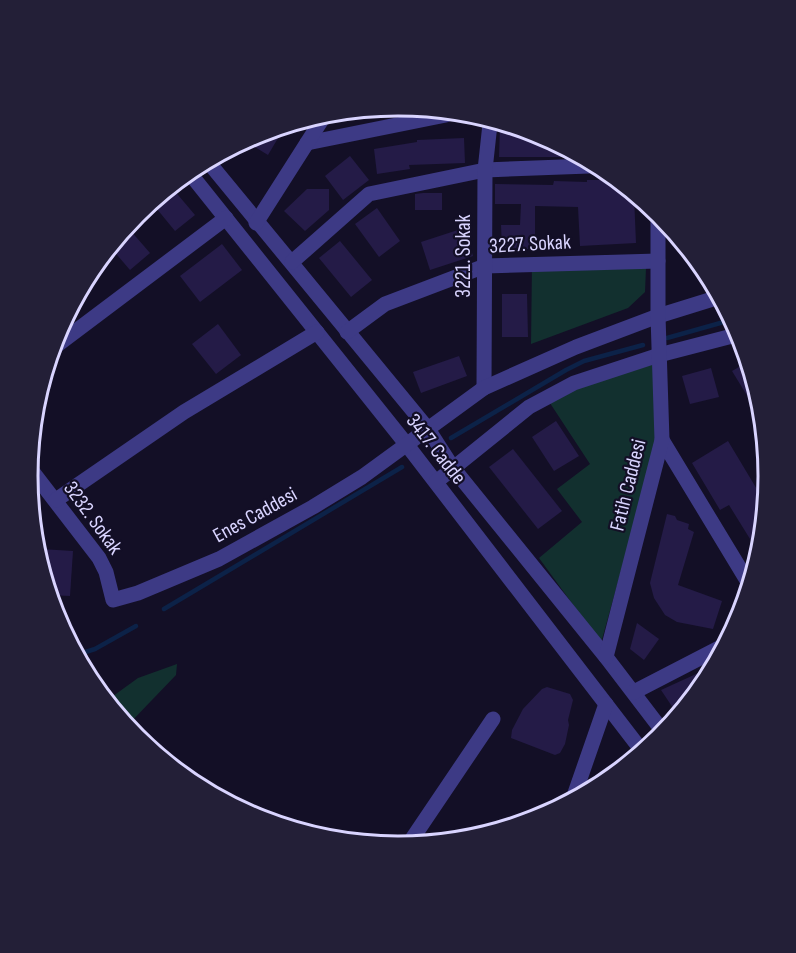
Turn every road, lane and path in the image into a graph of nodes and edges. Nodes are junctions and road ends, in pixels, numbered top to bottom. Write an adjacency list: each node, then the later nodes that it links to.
1 (432, 118): 4 (street)
2 (318, 125): 4 (street)
3 (490, 128): 7 (street, 3221. Sokak)
4 (307, 143): 10 (street)
5 (582, 166): 7 (street)
6 (213, 167): 10 (street, 3417. Cadde)
7 (484, 170): 13 (street); 14 (street, 3221. Sokak)
8 (195, 179): 9 (street, 3417. Cadde)
9 (226, 218): 17 (street, 3417. Cadde); 20 (street)
10 (256, 223): 13 (street, 3417. Cadde)
11 (658, 227): 12 (street, Fatih Caddesi)
12 (658, 261): 14 (street, 3227. Sokak); 16 (street, Fatih Caddesi)
13 (292, 262): 18 (street, 3417. Cadde)
14 (484, 266): 18 (street, 3227. Sokak); 22 (street, 3221. Sokak)
15 (712, 299): 16 (street)
16 (658, 316): 21 (street, Fatih Caddesi); 22 (street)
17 (317, 332): 25 (street, 3417. Cadde); 29 (street)
18 (347, 332): 23 (street, 3417. Cadde)
19 (730, 337): 21 (street)
20 (65, 339)
21 (659, 355): 24 (street, Fatih Caddesi); 26 (street)
22 (484, 388): 23 (street)
23 (428, 429): 25 (street, Enes Caddesi); 26 (street, 3417. Cadde)
24 (662, 440): 30 (street); 33 (street, Fatih Caddesi)
25 (407, 445): 28 (street, 3417. Cadde); 31 (street, Enes Caddesi)
26 (453, 468): 28 (street); 33 (street, 3417. Cadde)
27 (38, 478): 29 (street, 3232. Sokak)
28 (436, 482): 35 (street, 3417. Cadde)
29 (56, 500): 31 (street, 3232. Sokak)
30 (744, 576)
31 (112, 600)
32 (713, 651): 34 (street)
33 (606, 657): 34 (street, 3417. Cadde)
34 (634, 692): 37 (street, 3417. Cadde)
35 (606, 704): 38 (street, 3417. Cadde); 39 (street)
36 (493, 719): 40 (street)
37 (658, 725)
38 (638, 746)
39 (576, 790)
40 (414, 836)

